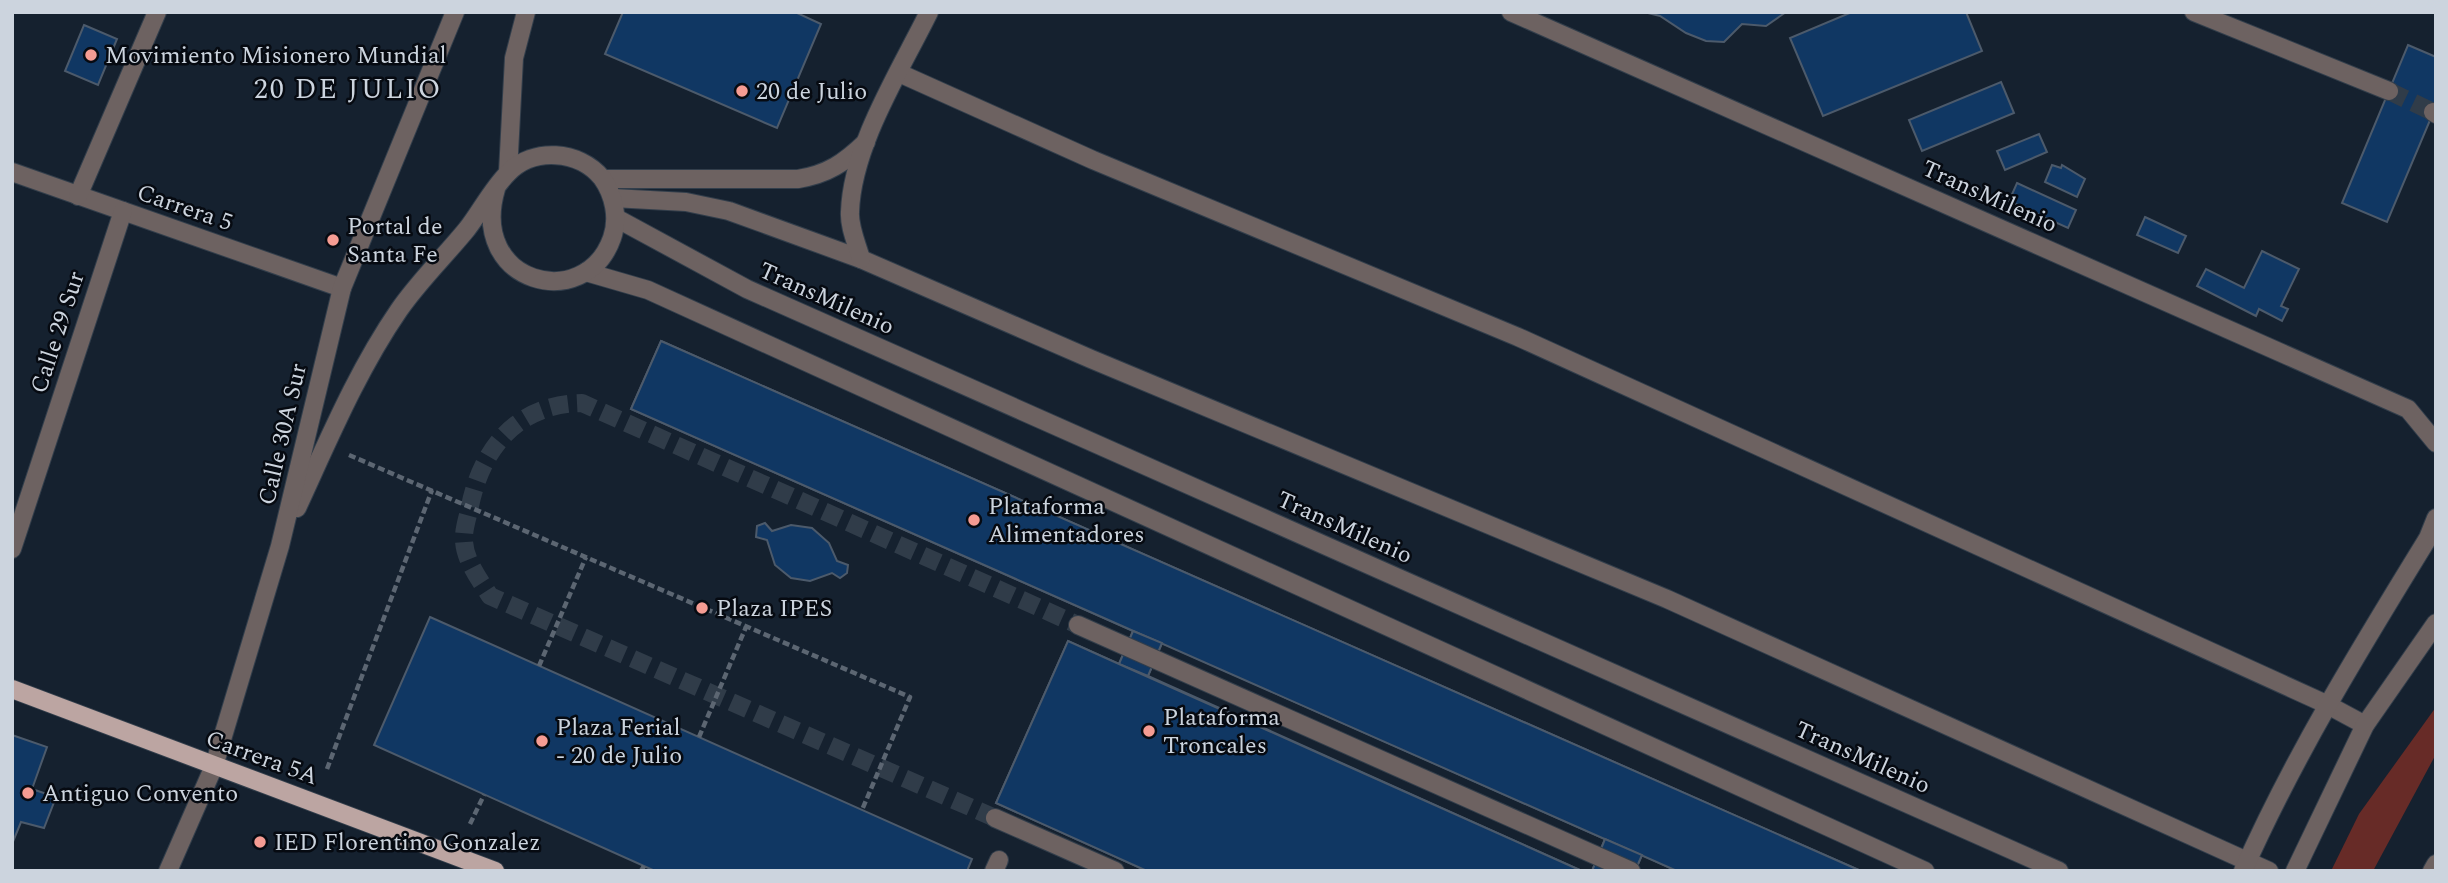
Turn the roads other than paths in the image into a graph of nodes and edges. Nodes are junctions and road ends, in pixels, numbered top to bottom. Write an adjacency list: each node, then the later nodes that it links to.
1 (158, 12): 14 (street)
2 (455, 12): 20 (street, Calle 30A Sur)
3 (526, 12): 11 (street)
4 (929, 12): 7 (street, TransMilenio)
5 (1511, 12): 21 (street, TransMilenio)
6 (2194, 12): 8 (street)
7 (900, 73): 9 (street, TransMilenio); 28 (street)
8 (2389, 91)
9 (866, 142): 12 (street, TransMilenio); 18 (street, TransMilenio)
10 (12, 172): 14 (street, Carrera 5)
11 (508, 172): 12 (street); 13 (street)
12 (603, 179): 15 (street)
13 (496, 189): 19 (street); 23 (street)
14 (78, 196): 16 (street, Carrera 5)
15 (612, 198): 17 (street); 18 (street, TransMilenio)
16 (123, 211): 20 (street, Carrera 5); 24 (street, Calle 29 Sur)
17 (616, 218): 19 (street); 39 (street, TransMilenio)
18 (861, 259): 33 (street, TransMilenio)
19 (586, 272): 38 (street)
20 (342, 288): 23 (street, Calle 30A Sur)
21 (2436, 443)
22 (2436, 518): 28 (street)
23 (280, 547): 30 (street, Calle 30A Sur)
24 (12, 549)
25 (2436, 623): 29 (street)
26 (1078, 625): 37 (street)
27 (12, 689): 30 (main road, Carrera 5A)
28 (2326, 704): 29 (street); 33 (street)
29 (2365, 725): 41 (street)
30 (214, 766): 34 (street, Calle 30A Sur); 35 (main road, Carrera 5A)
31 (995, 818): 36 (street)
32 (2436, 864): 42 (street)
33 (2245, 866): 40 (street, TransMilenio)
34 (168, 871)
35 (495, 871)
36 (1115, 871)
37 (1631, 871)
38 (1926, 871)
39 (2059, 871)
40 (2269, 871)
41 (2295, 871)
42 (2432, 871)

